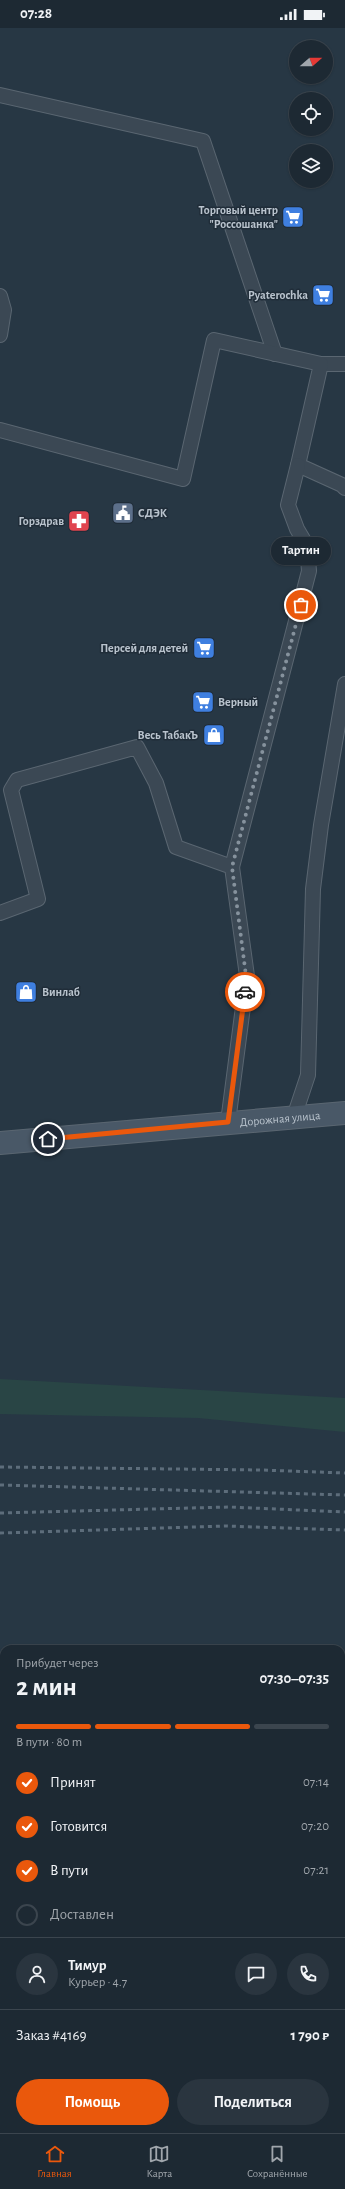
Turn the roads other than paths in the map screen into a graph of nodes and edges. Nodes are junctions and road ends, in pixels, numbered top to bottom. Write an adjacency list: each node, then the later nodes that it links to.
1 (0, 95): 4 (lane)
2 (0, 296): 3 (lane)
3 (0, 335)
4 (275, 354): 5 (lane); 7 (lane)
5 (321, 364): 6 (lane); 8 (lane)
6 (345, 364)
7 (0, 430)
8 (298, 465): 9 (lane); 11 (lane)
9 (345, 488)
10 (345, 684): 14 (lane)
11 (232, 867): 12 (lane); 15 (lane)
12 (0, 914)
13 (345, 1113): 14 (main road, Дорожная улица)
14 (294, 1117): 15 (main road, Дорожная улица)
15 (228, 1122): 16 (main road, Дорожная улица)
16 (0, 1143)

